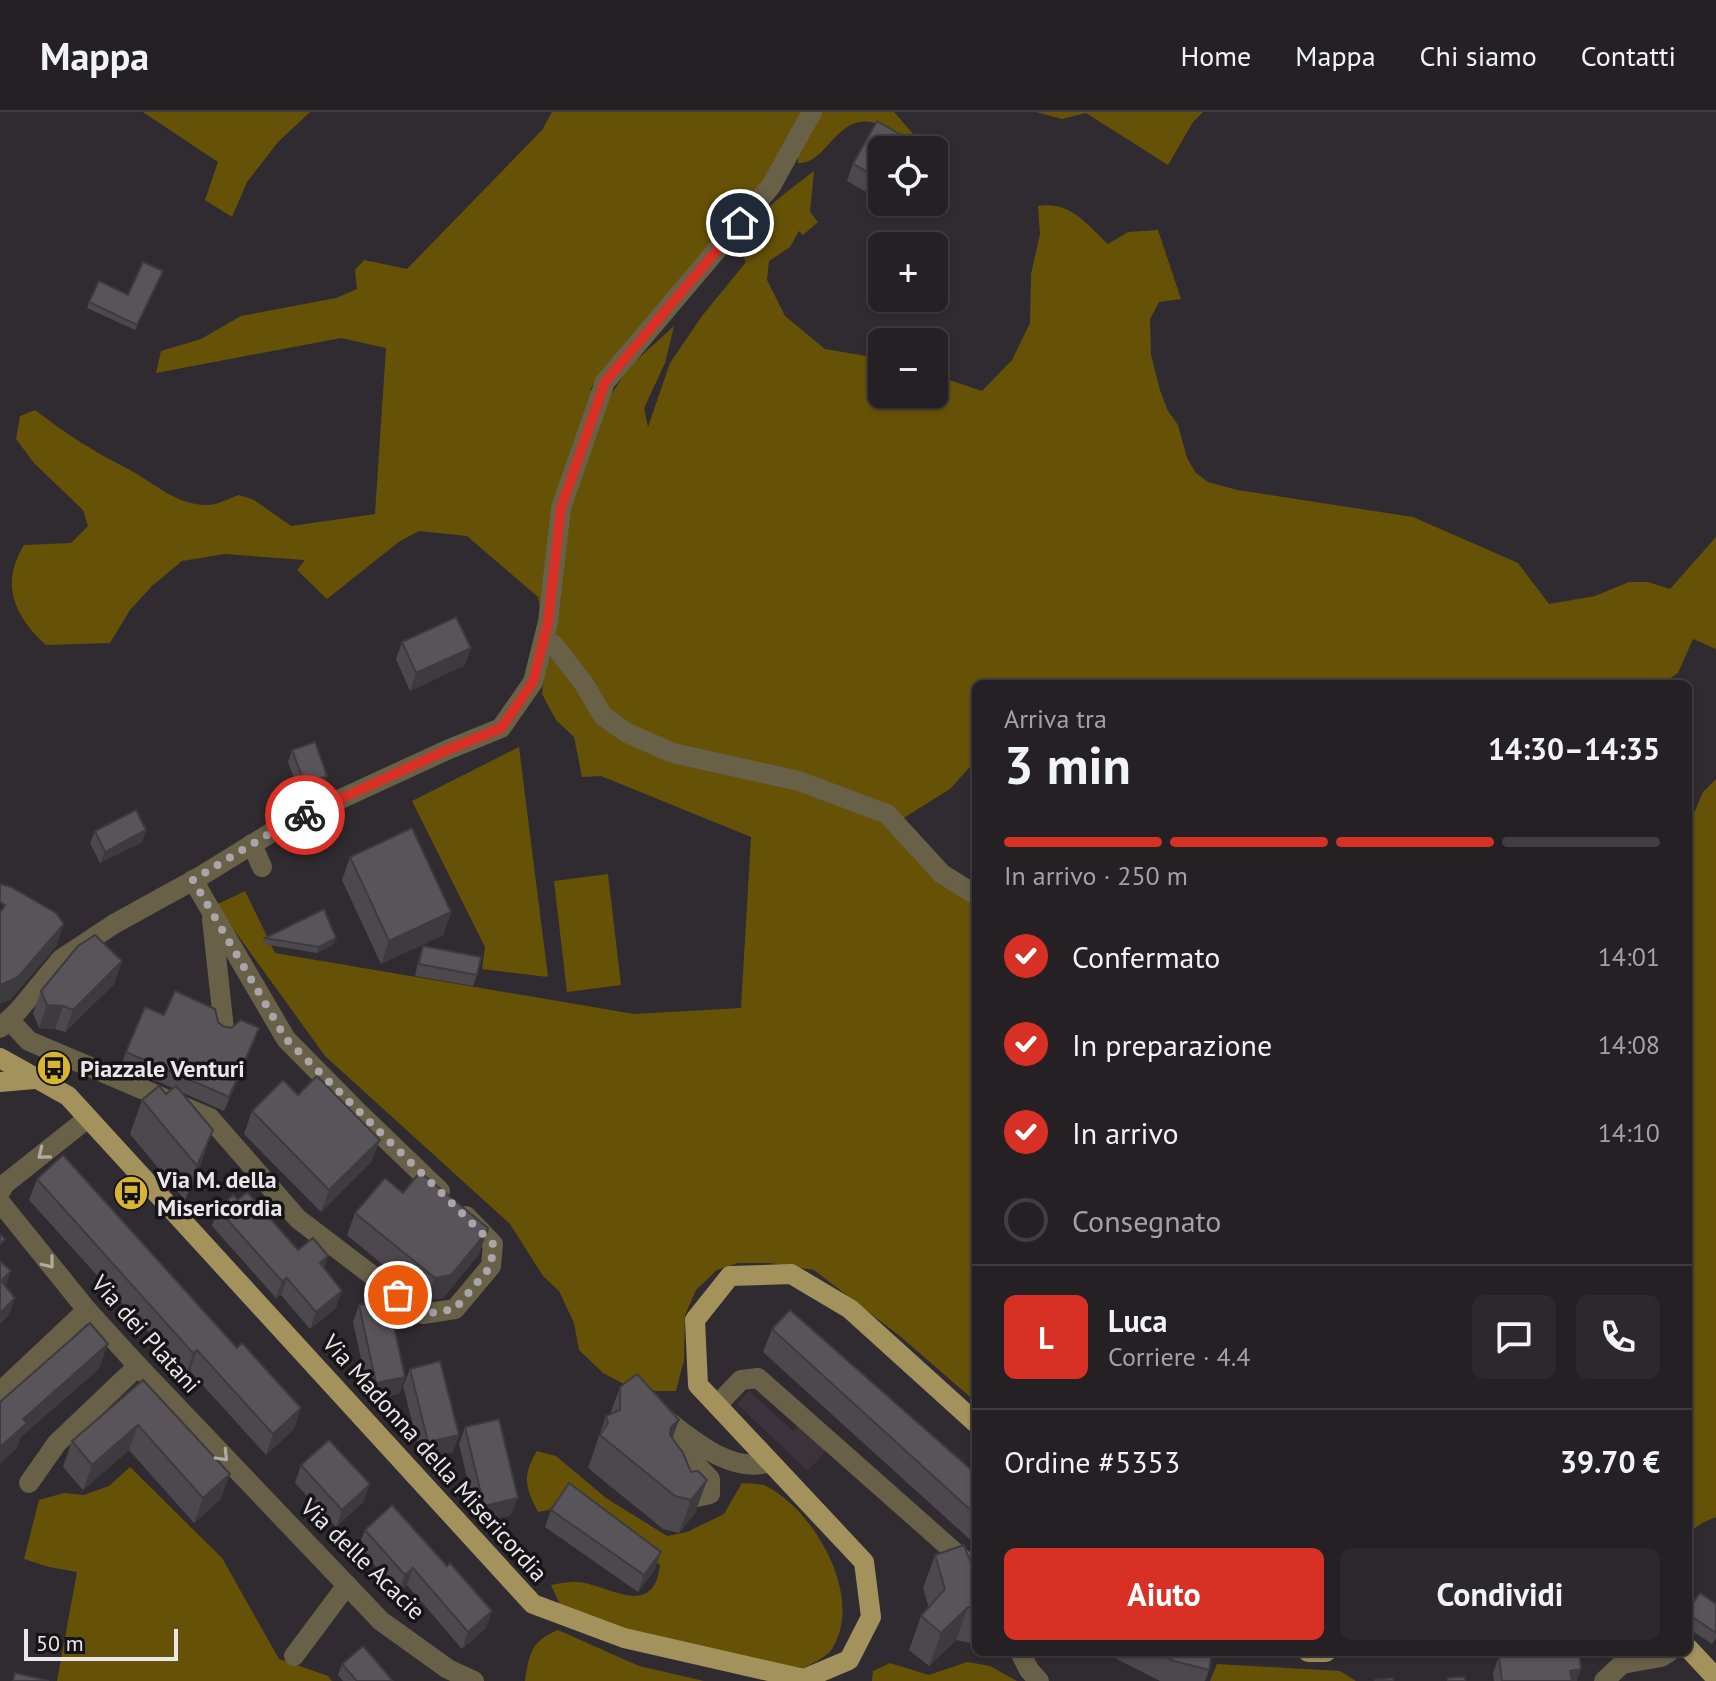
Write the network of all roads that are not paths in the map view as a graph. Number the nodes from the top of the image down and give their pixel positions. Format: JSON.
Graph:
{"nodes":[{"id":1,"x":812,"y":112,"type":"edge"},
{"id":2,"x":544,"y":639,"type":"junction"},
{"id":3,"x":252,"y":844,"type":"junction"},
{"id":4,"x":262,"y":867,"type":"dead end"},
{"id":5,"x":193,"y":880,"type":"junction"},
{"id":6,"x":972,"y":893,"type":"edge"},
{"id":7,"x":211,"y":911,"type":"junction"},
{"id":8,"x":5,"y":1024,"type":"edge"},
{"id":9,"x":224,"y":1029,"type":"edge"},
{"id":10,"x":0,"y":1058,"type":"edge"},
{"id":11,"x":34,"y":1079,"type":"junction"},
{"id":12,"x":0,"y":1082,"type":"edge"},
{"id":13,"x":88,"y":1118,"type":"junction"},
{"id":14,"x":0,"y":1192,"type":"edge"},
{"id":15,"x":0,"y":1202,"type":"edge"},
{"id":16,"x":87,"y":1310,"type":"junction"},
{"id":17,"x":138,"y":1366,"type":"junction"},
{"id":18,"x":0,"y":1392,"type":"edge"},
{"id":19,"x":717,"y":1405,"type":"junction"},
{"id":20,"x":972,"y":1419,"type":"edge"},
{"id":21,"x":770,"y":1462,"type":"junction"},
{"id":22,"x":671,"y":1465,"type":"edge"},
{"id":23,"x":29,"y":1483,"type":"dead end"},
{"id":24,"x":260,"y":1494,"type":"joint"},
{"id":25,"x":972,"y":1567,"type":"edge"},
{"id":26,"x":347,"y":1585,"type":"junction"},
{"id":27,"x":1692,"y":1651,"type":"edge"},
{"id":28,"x":294,"y":1656,"type":"dead end"},
{"id":29,"x":1022,"y":1656,"type":"edge"},
{"id":30,"x":1663,"y":1656,"type":"edge"},
{"id":31,"x":1715,"y":1671,"type":"edge"},
{"id":32,"x":804,"y":1680,"type":"edge"},
{"id":33,"x":474,"y":1681,"type":"edge"},
{"id":34,"x":1039,"y":1681,"type":"edge"},
{"id":35,"x":1604,"y":1681,"type":"edge"}],
"edges":[{"from":1,"to":2,"type":"street"},
{"from":2,"to":3,"type":"street"},
{"from":2,"to":6,"type":"street"},
{"from":3,"to":4,"type":"street"},
{"from":3,"to":5,"type":"street"},
{"from":5,"to":7,"type":"street"},
{"from":5,"to":8,"type":"street"},
{"from":7,"to":8,"type":"street"},
{"from":7,"to":9,"type":"street"},
{"from":10,"to":11,"type":"main road","name":"Via Madonna della Misericordia"},
{"from":11,"to":12,"type":"main road"},
{"from":11,"to":13,"type":"main road","name":"Via Madonna della Misericordia"},
{"from":13,"to":14,"type":"street","one_way":true},
{"from":13,"to":32,"type":"main road","name":"Via Madonna della Misericordia"},
{"from":15,"to":16,"type":"street","name":"Via dei Platani","one_way":true},
{"from":16,"to":17,"type":"street","name":"Via dei Platani"},
{"from":16,"to":18,"type":"street"},
{"from":17,"to":23,"type":"street"},
{"from":17,"to":24,"type":"street","name":"Via dei Platani","one_way":true},
{"from":19,"to":20,"type":"main road","name":"Via Madonna della Misericordia"},
{"from":19,"to":21,"type":"main road","name":"Via Madonna della Misericordia"},
{"from":19,"to":25,"type":"street"},
{"from":21,"to":22,"type":"street"},
{"from":21,"to":32,"type":"main road","name":"Via Madonna della Misericordia"},
{"from":24,"to":26,"type":"street","name":"Via delle Acacie"},
{"from":26,"to":28,"type":"street"},
{"from":26,"to":33,"type":"street","name":"Via delle Acacie"},
{"from":27,"to":31,"type":"main road"},
{"from":29,"to":34,"type":"street"},
{"from":30,"to":35,"type":"street"}]}
